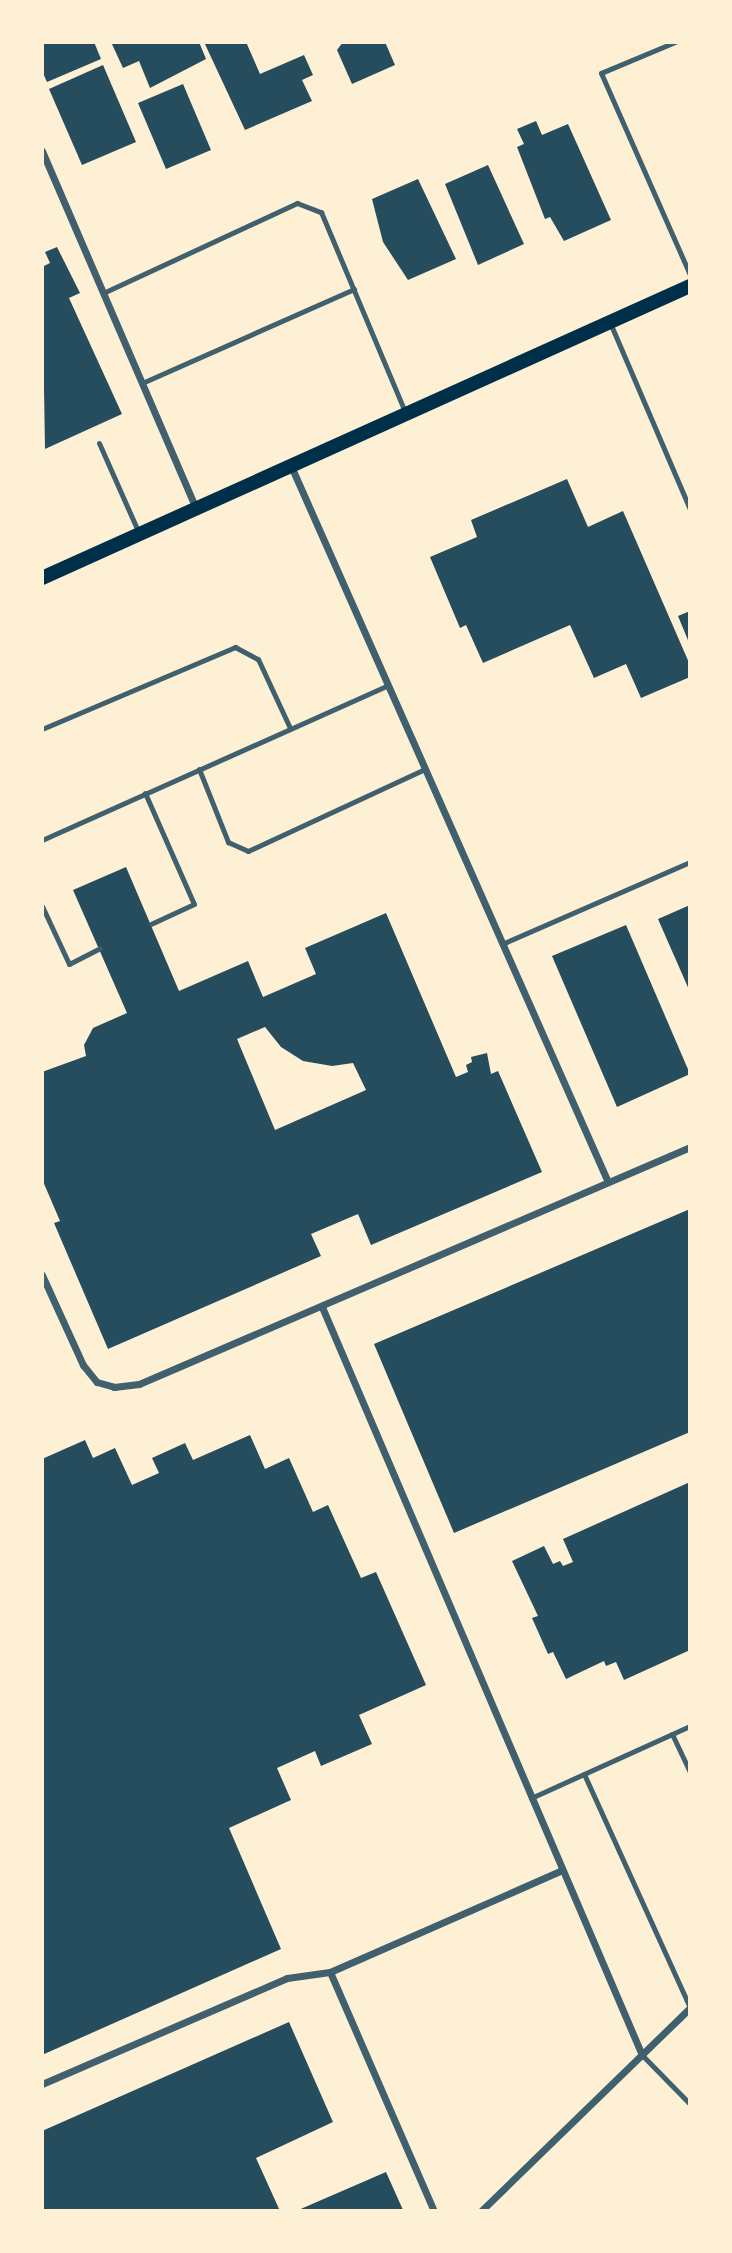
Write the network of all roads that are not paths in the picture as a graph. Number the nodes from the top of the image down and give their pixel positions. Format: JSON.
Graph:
{"nodes":[{"id":1,"x":675,"y":42,"type":"edge"},
{"id":2,"x":42,"y":151,"type":"edge"},
{"id":3,"x":690,"y":275,"type":"edge"},
{"id":4,"x":690,"y":286,"type":"edge"},
{"id":5,"x":354,"y":289,"type":"junction"},
{"id":6,"x":103,"y":293,"type":"junction"},
{"id":7,"x":610,"y":322,"type":"junction"},
{"id":8,"x":142,"y":383,"type":"junction"},
{"id":9,"x":406,"y":414,"type":"junction"},
{"id":10,"x":99,"y":443,"type":"dead end"},
{"id":11,"x":291,"y":466,"type":"junction"},
{"id":12,"x":196,"y":508,"type":"junction"},
{"id":13,"x":690,"y":509,"type":"edge"},
{"id":14,"x":139,"y":534,"type":"junction"},
{"id":15,"x":42,"y":578,"type":"edge"},
{"id":16,"x":388,"y":685,"type":"junction"},
{"id":17,"x":290,"y":728,"type":"junction"},
{"id":18,"x":42,"y":729,"type":"edge"},
{"id":19,"x":199,"y":769,"type":"junction"},
{"id":20,"x":425,"y":769,"type":"junction"},
{"id":21,"x":145,"y":793,"type":"junction"},
{"id":22,"x":42,"y":840,"type":"edge"},
{"id":23,"x":690,"y":862,"type":"edge"},
{"id":24,"x":42,"y":906,"type":"edge"},
{"id":25,"x":151,"y":924,"type":"dead end"},
{"id":26,"x":502,"y":944,"type":"junction"},
{"id":27,"x":99,"y":949,"type":"dead end"},
{"id":28,"x":690,"y":1147,"type":"edge"},
{"id":29,"x":608,"y":1182,"type":"junction"},
{"id":30,"x":42,"y":1275,"type":"edge"},
{"id":31,"x":323,"y":1307,"type":"junction"},
{"id":32,"x":690,"y":1726,"type":"edge"},
{"id":33,"x":672,"y":1734,"type":"junction"},
{"id":34,"x":690,"y":1772,"type":"edge"},
{"id":35,"x":584,"y":1774,"type":"junction"},
{"id":36,"x":531,"y":1798,"type":"junction"},
{"id":37,"x":562,"y":1870,"type":"junction"},
{"id":38,"x":330,"y":1972,"type":"junction"},
{"id":39,"x":690,"y":2008,"type":"edge"},
{"id":40,"x":642,"y":2055,"type":"junction"},
{"id":41,"x":42,"y":2084,"type":"edge"},
{"id":42,"x":690,"y":2104,"type":"edge"},
{"id":43,"x":434,"y":2211,"type":"edge"},
{"id":44,"x":481,"y":2211,"type":"edge"}],
"edges":[{"from":1,"to":3,"type":"lane"},
{"from":2,"to":6,"type":"street"},
{"from":4,"to":7,"type":"main road"},
{"from":5,"to":6,"type":"lane"},
{"from":5,"to":8,"type":"lane"},
{"from":5,"to":9,"type":"lane"},
{"from":6,"to":8,"type":"street"},
{"from":7,"to":9,"type":"main road"},
{"from":7,"to":13,"type":"lane"},
{"from":8,"to":12,"type":"street"},
{"from":9,"to":11,"type":"main road"},
{"from":10,"to":14,"type":"lane"},
{"from":11,"to":12,"type":"main road"},
{"from":11,"to":16,"type":"street"},
{"from":12,"to":14,"type":"main road"},
{"from":14,"to":15,"type":"main road"},
{"from":16,"to":17,"type":"lane"},
{"from":16,"to":20,"type":"street"},
{"from":17,"to":18,"type":"lane"},
{"from":17,"to":19,"type":"lane"},
{"from":19,"to":20,"type":"lane"},
{"from":19,"to":21,"type":"lane"},
{"from":20,"to":26,"type":"street"},
{"from":21,"to":22,"type":"lane"},
{"from":21,"to":25,"type":"lane"},
{"from":23,"to":26,"type":"lane"},
{"from":24,"to":27,"type":"lane"},
{"from":26,"to":29,"type":"street"},
{"from":28,"to":29,"type":"street"},
{"from":29,"to":31,"type":"street"},
{"from":30,"to":31,"type":"street"},
{"from":31,"to":36,"type":"street"},
{"from":32,"to":33,"type":"lane"},
{"from":33,"to":34,"type":"lane"},
{"from":33,"to":35,"type":"lane"},
{"from":35,"to":36,"type":"lane"},
{"from":35,"to":39,"type":"lane"},
{"from":36,"to":37,"type":"street"},
{"from":37,"to":38,"type":"street"},
{"from":37,"to":40,"type":"street"},
{"from":38,"to":41,"type":"street"},
{"from":38,"to":43,"type":"street"},
{"from":39,"to":40,"type":"street"},
{"from":40,"to":42,"type":"lane"},
{"from":40,"to":44,"type":"street"}]}
